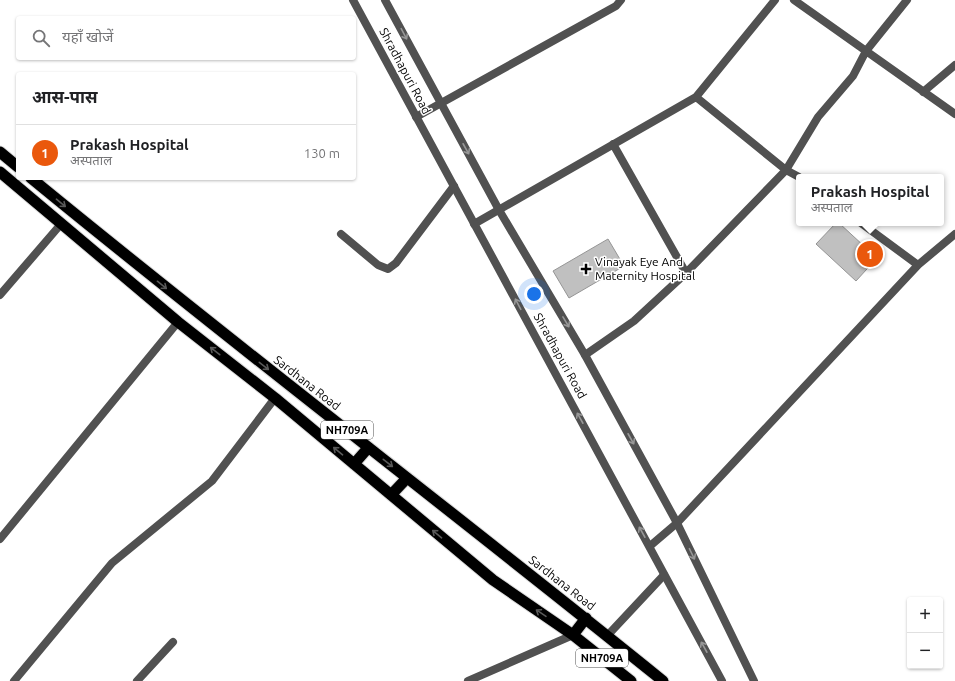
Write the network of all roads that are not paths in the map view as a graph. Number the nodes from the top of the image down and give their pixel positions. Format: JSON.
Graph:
{"nodes":[{"id":1,"x":353,"y":0,"type":"edge"},
{"id":2,"x":386,"y":0,"type":"edge"},
{"id":3,"x":621,"y":0,"type":"edge"},
{"id":4,"x":775,"y":0,"type":"edge"},
{"id":5,"x":794,"y":0,"type":"edge"},
{"id":6,"x":907,"y":0,"type":"edge"},
{"id":7,"x":866,"y":51,"type":"junction"},
{"id":8,"x":955,"y":65,"type":"edge"},
{"id":9,"x":923,"y":92,"type":"junction"},
{"id":10,"x":696,"y":97,"type":"junction"},
{"id":11,"x":441,"y":103,"type":"junction"},
{"id":12,"x":955,"y":114,"type":"edge"},
{"id":13,"x":416,"y":117,"type":"junction"},
{"id":14,"x":613,"y":144,"type":"junction"},
{"id":15,"x":0,"y":152,"type":"edge"},
{"id":16,"x":16,"y":165,"type":"edge"},
{"id":17,"x":786,"y":170,"type":"junction"},
{"id":18,"x":0,"y":172,"type":"edge"},
{"id":19,"x":796,"y":175,"type":"edge"},
{"id":20,"x":33,"y":180,"type":"edge"},
{"id":21,"x":454,"y":186,"type":"junction"},
{"id":22,"x":49,"y":193,"type":"junction"},
{"id":23,"x":38,"y":205,"type":"junction"},
{"id":24,"x":499,"y":210,"type":"junction"},
{"id":25,"x":61,"y":224,"type":"junction"},
{"id":26,"x":474,"y":224,"type":"junction"},
{"id":27,"x":865,"y":226,"type":"edge"},
{"id":28,"x":341,"y":234,"type":"dead end"},
{"id":29,"x":955,"y":234,"type":"edge"},
{"id":30,"x":918,"y":265,"type":"junction"},
{"id":31,"x":686,"y":273,"type":"junction"},
{"id":32,"x":0,"y":295,"type":"edge"},
{"id":33,"x":178,"y":322,"type":"junction"},
{"id":34,"x":585,"y":355,"type":"junction"},
{"id":35,"x":286,"y":383,"type":"junction"},
{"id":36,"x":275,"y":398,"type":"junction"},
{"id":37,"x":368,"y":448,"type":"junction"},
{"id":38,"x":354,"y":464,"type":"junction"},
{"id":39,"x":407,"y":478,"type":"junction"},
{"id":40,"x":391,"y":496,"type":"junction"},
{"id":41,"x":677,"y":523,"type":"junction"},
{"id":42,"x":0,"y":539,"type":"edge"},
{"id":43,"x":650,"y":546,"type":"junction"},
{"id":44,"x":664,"y":575,"type":"junction"},
{"id":45,"x":586,"y":618,"type":"junction"},
{"id":46,"x":573,"y":635,"type":"junction"},
{"id":47,"x":608,"y":636,"type":"junction"},
{"id":48,"x":173,"y":642,"type":"dead end"},
{"id":49,"x":14,"y":681,"type":"edge"},
{"id":50,"x":137,"y":681,"type":"edge"},
{"id":51,"x":468,"y":681,"type":"edge"},
{"id":52,"x":630,"y":681,"type":"edge"},
{"id":53,"x":663,"y":681,"type":"edge"},
{"id":54,"x":722,"y":681,"type":"edge"},
{"id":55,"x":754,"y":681,"type":"edge"}],
"edges":[{"from":1,"to":13,"type":"street","name":"Shradhapuri Road"},
{"from":2,"to":11,"type":"street","one_way":true},
{"from":3,"to":11,"type":"street"},
{"from":4,"to":10,"type":"street"},
{"from":5,"to":7,"type":"street"},
{"from":6,"to":7,"type":"street"},
{"from":7,"to":9,"type":"street"},
{"from":7,"to":17,"type":"street"},
{"from":8,"to":9,"type":"street"},
{"from":9,"to":12,"type":"street"},
{"from":10,"to":14,"type":"street"},
{"from":10,"to":17,"type":"street"},
{"from":11,"to":13,"type":"street"},
{"from":11,"to":24,"type":"street","one_way":true},
{"from":13,"to":21,"type":"street","name":"Shradhapuri Road"},
{"from":14,"to":24,"type":"street"},
{"from":14,"to":31,"type":"street"},
{"from":15,"to":16,"type":"highway"},
{"from":17,"to":19,"type":"street"},
{"from":17,"to":31,"type":"street"},
{"from":18,"to":23,"type":"highway","number":"NH709A"},
{"from":20,"to":22,"type":"highway","name":"Sardhana Road","number":"NH709A"},
{"from":21,"to":26,"type":"street","name":"Shradhapuri Road"},
{"from":21,"to":28,"type":"street"},
{"from":22,"to":23,"type":"highway"},
{"from":22,"to":35,"type":"highway","name":"Sardhana Road","number":"NH709A","one_way":true},
{"from":23,"to":25,"type":"highway","number":"NH709A"},
{"from":24,"to":26,"type":"street"},
{"from":24,"to":34,"type":"street","one_way":true},
{"from":25,"to":32,"type":"street"},
{"from":25,"to":33,"type":"highway","number":"NH709A"},
{"from":43,"to":26,"type":"street","name":"Shradhapuri Road","one_way":true},
{"from":27,"to":30,"type":"street"},
{"from":29,"to":30,"type":"street"},
{"from":30,"to":41,"type":"street"},
{"from":31,"to":34,"type":"street"},
{"from":36,"to":33,"type":"highway","number":"NH709A","one_way":true},
{"from":33,"to":42,"type":"street"},
{"from":34,"to":41,"type":"street","one_way":true},
{"from":35,"to":36,"type":"highway"},
{"from":35,"to":37,"type":"highway","name":"Sardhana Road","number":"NH709A"},
{"from":38,"to":36,"type":"highway","number":"NH709A","one_way":true},
{"from":36,"to":49,"type":"street"},
{"from":37,"to":38,"type":"highway"},
{"from":37,"to":39,"type":"highway","name":"Sardhana Road","number":"NH709A","one_way":true},
{"from":38,"to":40,"type":"highway","number":"NH709A"},
{"from":39,"to":40,"type":"highway"},
{"from":39,"to":45,"type":"highway","name":"Sardhana Road","number":"NH709A"},
{"from":46,"to":40,"type":"highway","number":"NH709A","one_way":true},
{"from":41,"to":43,"type":"street"},
{"from":41,"to":55,"type":"street","one_way":true},
{"from":43,"to":44,"type":"street","name":"Shradhapuri Road"},
{"from":44,"to":47,"type":"street"},
{"from":54,"to":44,"type":"street","name":"Shradhapuri Road","one_way":true},
{"from":45,"to":46,"type":"highway"},
{"from":45,"to":47,"type":"highway","name":"Sardhana Road","number":"NH709A"},
{"from":46,"to":51,"type":"street"},
{"from":46,"to":52,"type":"highway","number":"NH709A"},
{"from":47,"to":53,"type":"highway","name":"Sardhana Road","number":"NH709A"},
{"from":48,"to":50,"type":"street"}]}
